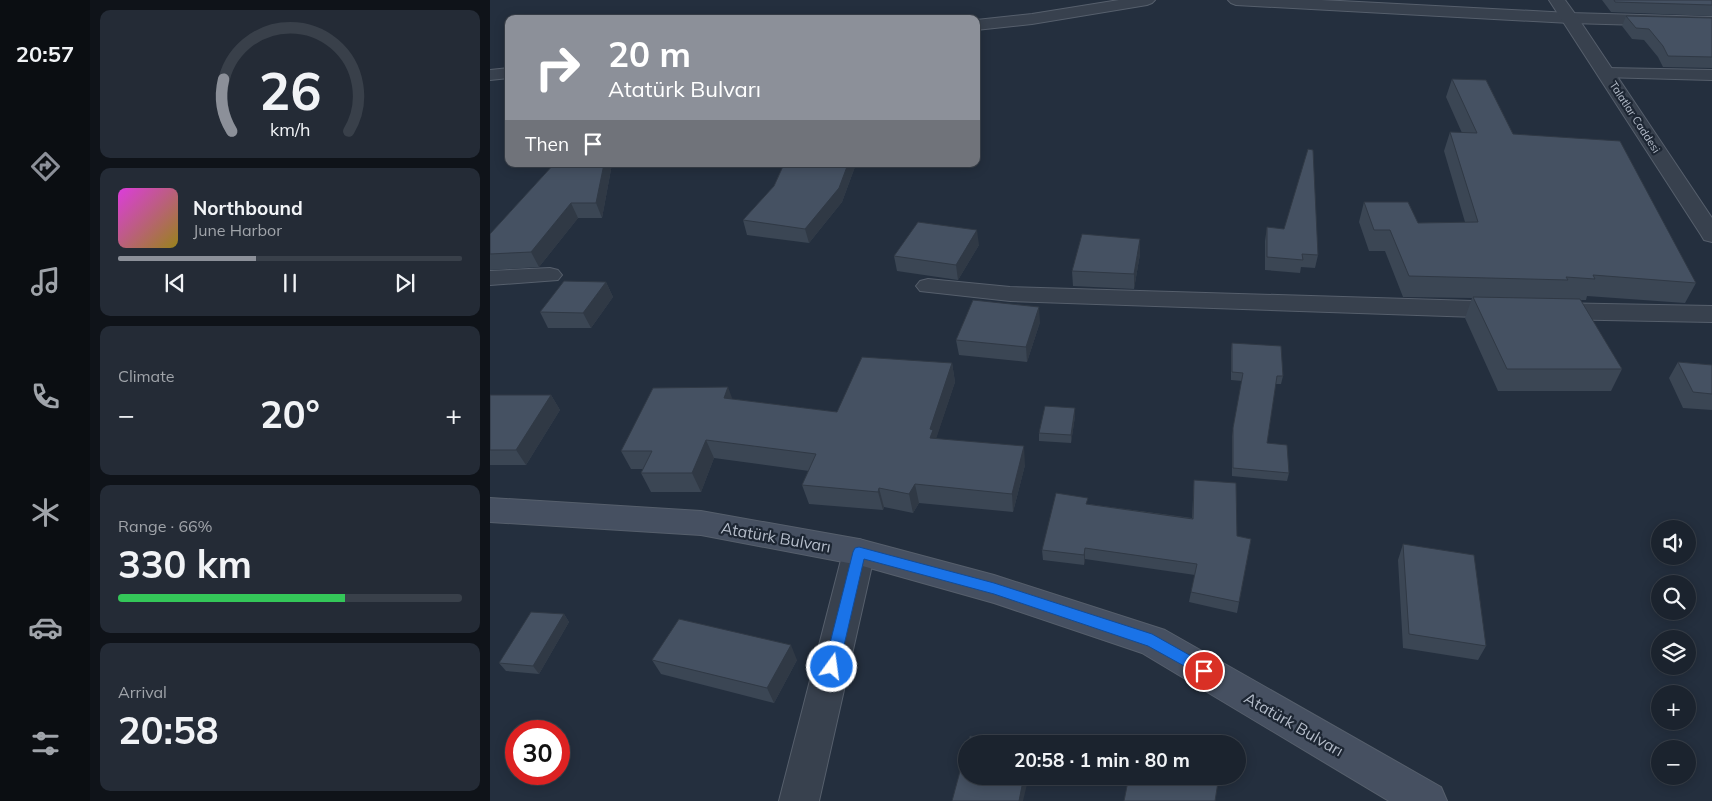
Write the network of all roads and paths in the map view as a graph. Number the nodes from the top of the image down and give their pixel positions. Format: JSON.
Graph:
{"nodes":[{"id":1,"x":1147,"y":0,"type":"edge"},
{"id":2,"x":1236,"y":0,"type":"edge"},
{"id":3,"x":1556,"y":0,"type":"edge"},
{"id":4,"x":1570,"y":18,"type":"junction"},
{"id":5,"x":1712,"y":22,"type":"edge"},
{"id":6,"x":980,"y":25,"type":"edge"},
{"id":7,"x":1606,"y":73,"type":"junction"},
{"id":8,"x":505,"y":74,"type":"edge"},
{"id":9,"x":1712,"y":74,"type":"edge"},
{"id":10,"x":490,"y":75,"type":"edge"},
{"id":11,"x":1712,"y":235,"type":"edge"},
{"id":12,"x":550,"y":275,"type":"dead end"},
{"id":13,"x":490,"y":278,"type":"edge"},
{"id":14,"x":928,"y":286,"type":"dead end"},
{"id":15,"x":1712,"y":314,"type":"edge"},
{"id":16,"x":490,"y":510,"type":"edge"},
{"id":17,"x":859,"y":552,"type":"junction"},
{"id":18,"x":799,"y":801,"type":"edge"},
{"id":19,"x":1426,"y":801,"type":"edge"}],
"edges":[{"from":1,"to":6,"type":"street"},
{"from":2,"to":4,"type":"street"},
{"from":3,"to":4,"type":"street","name":"Talatlar Caddesi"},
{"from":4,"to":5,"type":"street"},
{"from":4,"to":7,"type":"street","name":"Talatlar Caddesi"},
{"from":7,"to":9,"type":"street"},
{"from":7,"to":11,"type":"street","name":"Talatlar Caddesi"},
{"from":8,"to":10,"type":"street"},
{"from":12,"to":13,"type":"street"},
{"from":14,"to":15,"type":"street"},
{"from":16,"to":17,"type":"main road","name":"Atatürk Bulvarı"},
{"from":17,"to":18,"type":"street"},
{"from":17,"to":19,"type":"main road","name":"Atatürk Bulvarı"}]}
